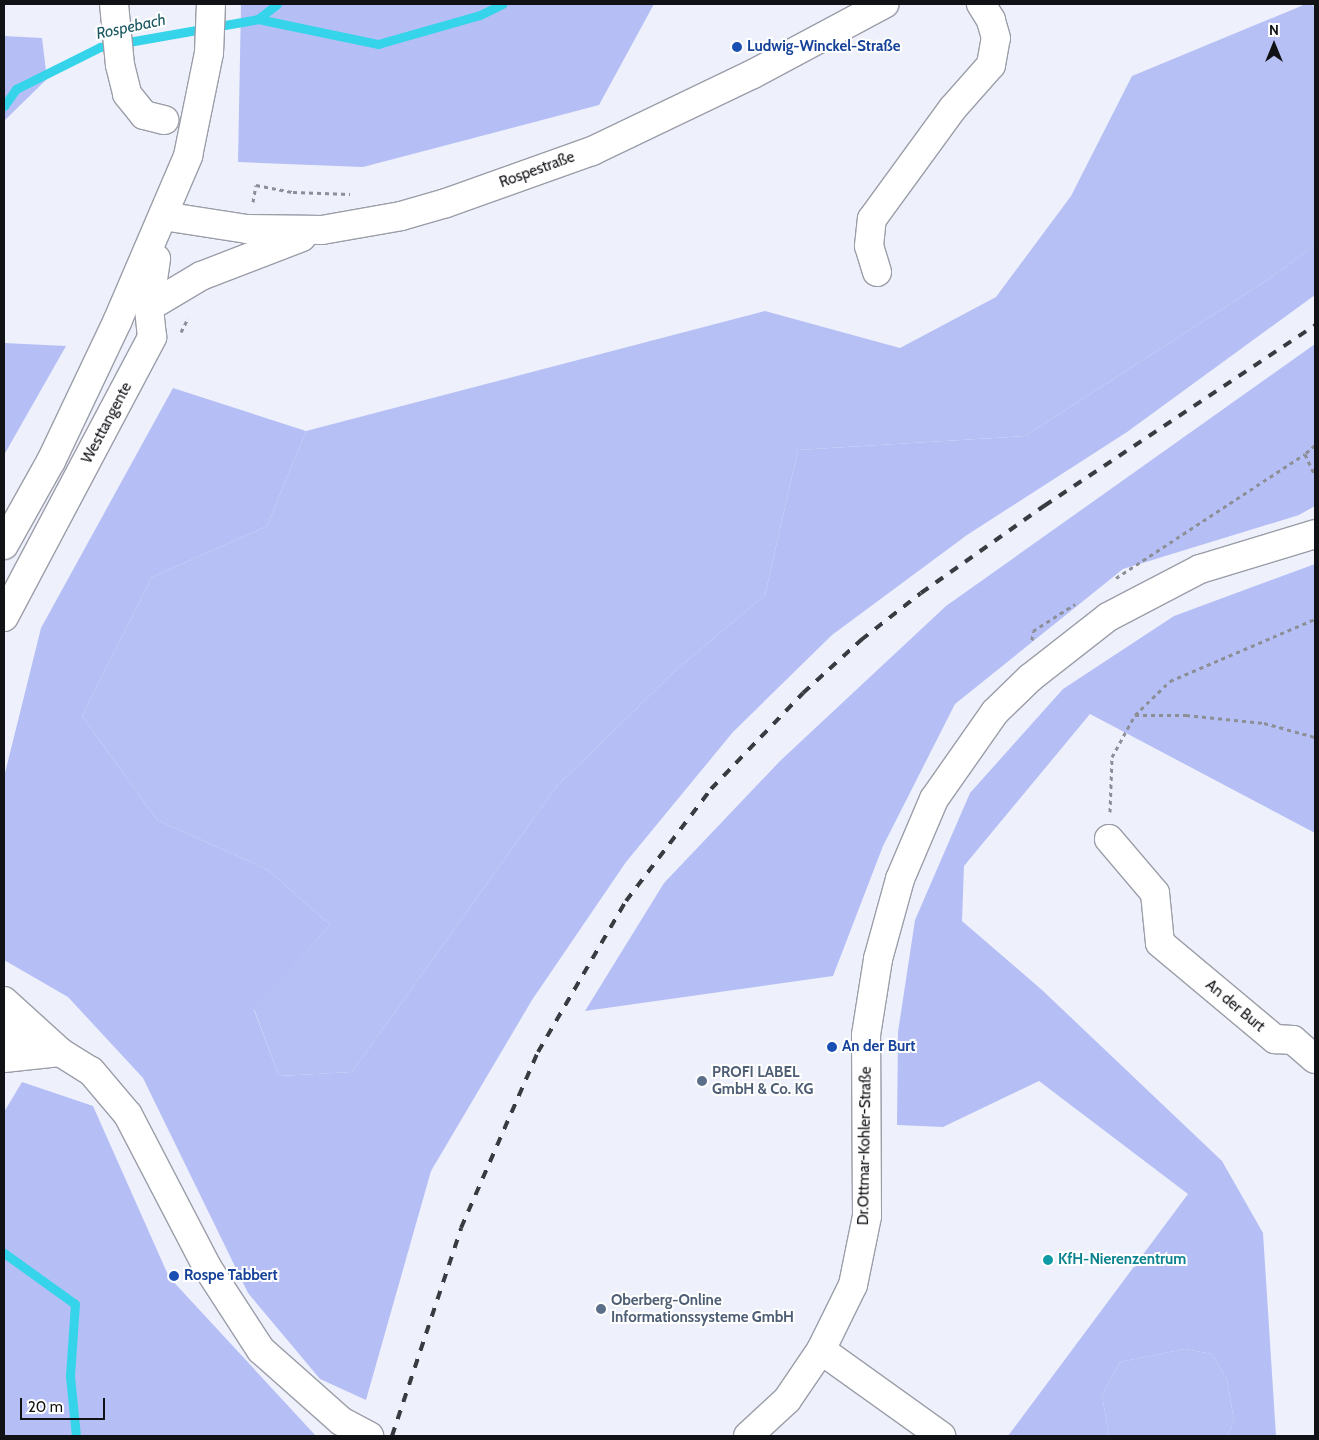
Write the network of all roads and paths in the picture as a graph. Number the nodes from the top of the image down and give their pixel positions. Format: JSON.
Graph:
{"nodes":[{"id":1,"x":211,"y":4,"type":"edge"},
{"id":2,"x":884,"y":4,"type":"edge"},
{"id":3,"x":981,"y":4,"type":"edge"},
{"id":4,"x":116,"y":12,"type":"edge"},
{"id":5,"x":164,"y":120,"type":"dead end"},
{"id":6,"x":360,"y":195,"type":"dead end"},
{"id":7,"x":163,"y":216,"type":"junction"},
{"id":8,"x":247,"y":229,"type":"junction"},
{"id":9,"x":322,"y":230,"type":"junction"},
{"id":10,"x":877,"y":272,"type":"dead end"},
{"id":11,"x":149,"y":306,"type":"junction"},
{"id":12,"x":1315,"y":445,"type":"edge"},
{"id":13,"x":1305,"y":454,"type":"junction"},
{"id":14,"x":1315,"y":475,"type":"edge"},
{"id":15,"x":1315,"y":534,"type":"edge"},
{"id":16,"x":4,"y":545,"type":"edge"},
{"id":17,"x":1114,"y":579,"type":"dead end"},
{"id":18,"x":1082,"y":600,"type":"dead end"},
{"id":19,"x":4,"y":617,"type":"edge"},
{"id":20,"x":1315,"y":619,"type":"edge"},
{"id":21,"x":1030,"y":678,"type":"junction"},
{"id":22,"x":1134,"y":715,"type":"junction"},
{"id":23,"x":1315,"y":736,"type":"edge"},
{"id":24,"x":1109,"y":839,"type":"joint"},
{"id":25,"x":4,"y":1001,"type":"edge"},
{"id":26,"x":4,"y":1033,"type":"edge"},
{"id":27,"x":60,"y":1052,"type":"junction"},
{"id":28,"x":4,"y":1058,"type":"edge"},
{"id":29,"x":1315,"y":1060,"type":"edge"},
{"id":30,"x":821,"y":1350,"type":"junction"},
{"id":31,"x":369,"y":1436,"type":"edge"},
{"id":32,"x":748,"y":1436,"type":"edge"},
{"id":33,"x":941,"y":1436,"type":"edge"}],
"edges":[{"from":1,"to":7,"type":"street","name":"Westtangente"},
{"from":2,"to":9,"type":"street","name":"Rospestraße"},
{"from":3,"to":10,"type":"street"},
{"from":4,"to":5,"type":"street"},
{"from":6,"to":8,"type":"path"},
{"from":7,"to":8,"type":"street","name":"Rospestraße"},
{"from":7,"to":11,"type":"street","name":"Westtangente"},
{"from":7,"to":16,"type":"street","name":"Westtangente"},
{"from":8,"to":9,"type":"street","name":"Rospestraße"},
{"from":9,"to":11,"type":"street"},
{"from":11,"to":19,"type":"street","name":"Westtangente"},
{"from":12,"to":13,"type":"path"},
{"from":13,"to":14,"type":"path"},
{"from":13,"to":17,"type":"path"},
{"from":15,"to":21,"type":"street","name":"Dr.Ottmar-Kohler-Straße"},
{"from":18,"to":21,"type":"path"},
{"from":20,"to":22,"type":"path"},
{"from":21,"to":30,"type":"street","name":"Dr.Ottmar-Kohler-Straße"},
{"from":22,"to":23,"type":"path"},
{"from":22,"to":24,"type":"path"},
{"from":24,"to":29,"type":"street","name":"An der Burt"},
{"from":25,"to":27,"type":"street"},
{"from":26,"to":27,"type":"street"},
{"from":27,"to":28,"type":"street"},
{"from":27,"to":31,"type":"street"},
{"from":30,"to":32,"type":"street","name":"Dr.Ottmar-Kohler-Straße"},
{"from":30,"to":33,"type":"street"}]}
